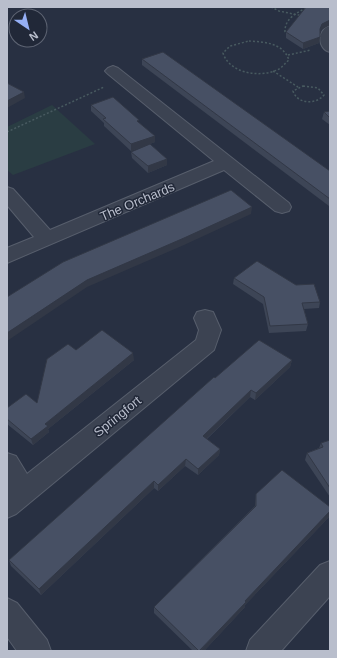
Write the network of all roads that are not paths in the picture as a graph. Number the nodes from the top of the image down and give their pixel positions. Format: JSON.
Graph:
{"nodes":[{"id":1,"x":113,"y":71,"type":"road end"},
{"id":2,"x":227,"y":162,"type":"junction"},
{"id":3,"x":7,"y":193,"type":"edge"},
{"id":4,"x":282,"y":207,"type":"dead end"},
{"id":5,"x":47,"y":239,"type":"junction"},
{"id":6,"x":7,"y":256,"type":"edge"},
{"id":7,"x":205,"y":318,"type":"dead end"},
{"id":8,"x":7,"y":464,"type":"edge"},
{"id":9,"x":15,"y":499,"type":"edge"},
{"id":10,"x":330,"y":575,"type":"edge"},
{"id":11,"x":7,"y":613,"type":"edge"},
{"id":12,"x":36,"y":651,"type":"edge"},
{"id":13,"x":261,"y":651,"type":"edge"}],
"edges":[{"from":1,"to":2,"type":"street"},
{"from":2,"to":4,"type":"street"},
{"from":2,"to":5,"type":"street","name":"The Orchards"},
{"from":3,"to":5,"type":"street"},
{"from":5,"to":6,"type":"street","name":"The Orchards"},
{"from":7,"to":9,"type":"street","name":"Springfort"},
{"from":8,"to":9,"type":"street"},
{"from":10,"to":13,"type":"street"},
{"from":11,"to":12,"type":"street"}]}
